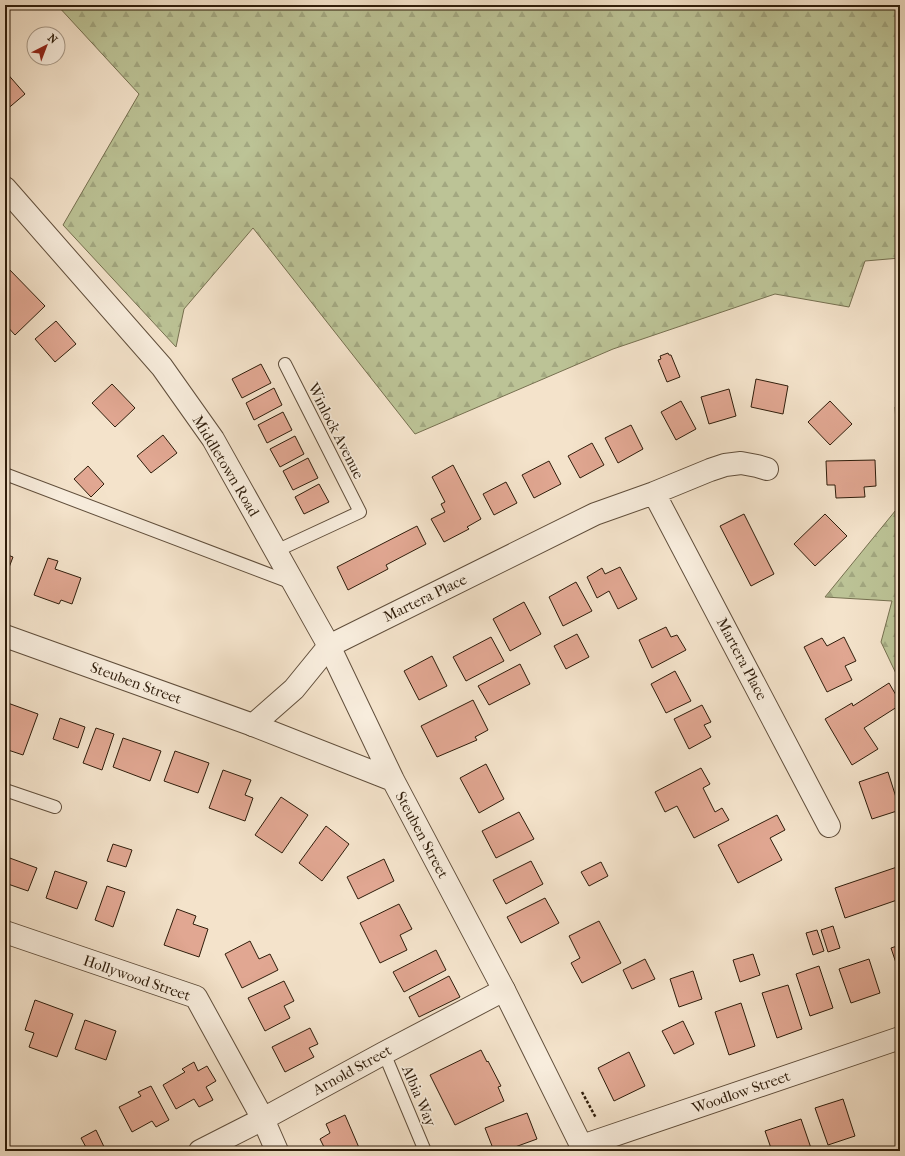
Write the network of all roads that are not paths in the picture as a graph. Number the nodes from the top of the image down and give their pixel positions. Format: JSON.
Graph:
{"nodes":[{"id":1,"x":5,"y":188,"type":"edge"},
{"id":2,"x":285,"y":364,"type":"dead end"},
{"id":3,"x":767,"y":469,"type":"dead end"},
{"id":4,"x":5,"y":474,"type":"edge"},
{"id":5,"x":654,"y":493,"type":"junction"},
{"id":6,"x":276,"y":551,"type":"junction"},
{"id":7,"x":294,"y":584,"type":"junction"},
{"id":8,"x":5,"y":636,"type":"edge"},
{"id":9,"x":328,"y":646,"type":"junction"},
{"id":10,"x":253,"y":725,"type":"junction"},
{"id":11,"x":393,"y":780,"type":"junction"},
{"id":12,"x":5,"y":790,"type":"edge"},
{"id":13,"x":55,"y":807,"type":"dead end"},
{"id":14,"x":829,"y":826,"type":"dead end"},
{"id":15,"x":5,"y":932,"type":"edge"},
{"id":16,"x":504,"y":990,"type":"junction"},
{"id":17,"x":900,"y":1038,"type":"edge"},
{"id":18,"x":384,"y":1053,"type":"junction"},
{"id":19,"x":263,"y":1119,"type":"junction"},
{"id":20,"x":583,"y":1148,"type":"edge"},
{"id":21,"x":200,"y":1151,"type":"edge"},
{"id":22,"x":277,"y":1151,"type":"edge"},
{"id":23,"x":425,"y":1151,"type":"edge"}],
"edges":[{"from":1,"to":6,"type":"street","name":"Middletown Road"},
{"from":2,"to":6,"type":"lane","name":"Winlock Avenue"},
{"from":3,"to":5,"type":"street","name":"Martera Place"},
{"from":4,"to":7,"type":"lane"},
{"from":5,"to":9,"type":"street","name":"Martera Place"},
{"from":5,"to":14,"type":"street","name":"Martera Place"},
{"from":6,"to":7,"type":"street","name":"Middletown Road"},
{"from":7,"to":9,"type":"street","name":"Middletown Road"},
{"from":8,"to":10,"type":"street","name":"Steuben Street"},
{"from":9,"to":10,"type":"street"},
{"from":9,"to":11,"type":"street","name":"Middletown Road"},
{"from":10,"to":11,"type":"street","name":"Steuben Street"},
{"from":11,"to":16,"type":"street","name":"Steuben Street"},
{"from":12,"to":13,"type":"lane"},
{"from":15,"to":19,"type":"street","name":"Hollywood Street"},
{"from":16,"to":18,"type":"street","name":"Arnold Street"},
{"from":16,"to":20,"type":"street","name":"Steuben Street"},
{"from":17,"to":20,"type":"street","name":"Woodlow Street"},
{"from":18,"to":19,"type":"street","name":"Arnold Street"},
{"from":18,"to":23,"type":"lane","name":"Albia Way"},
{"from":19,"to":21,"type":"street","name":"Arnold Street"},
{"from":19,"to":22,"type":"street","name":"Hollywood Street"}]}
